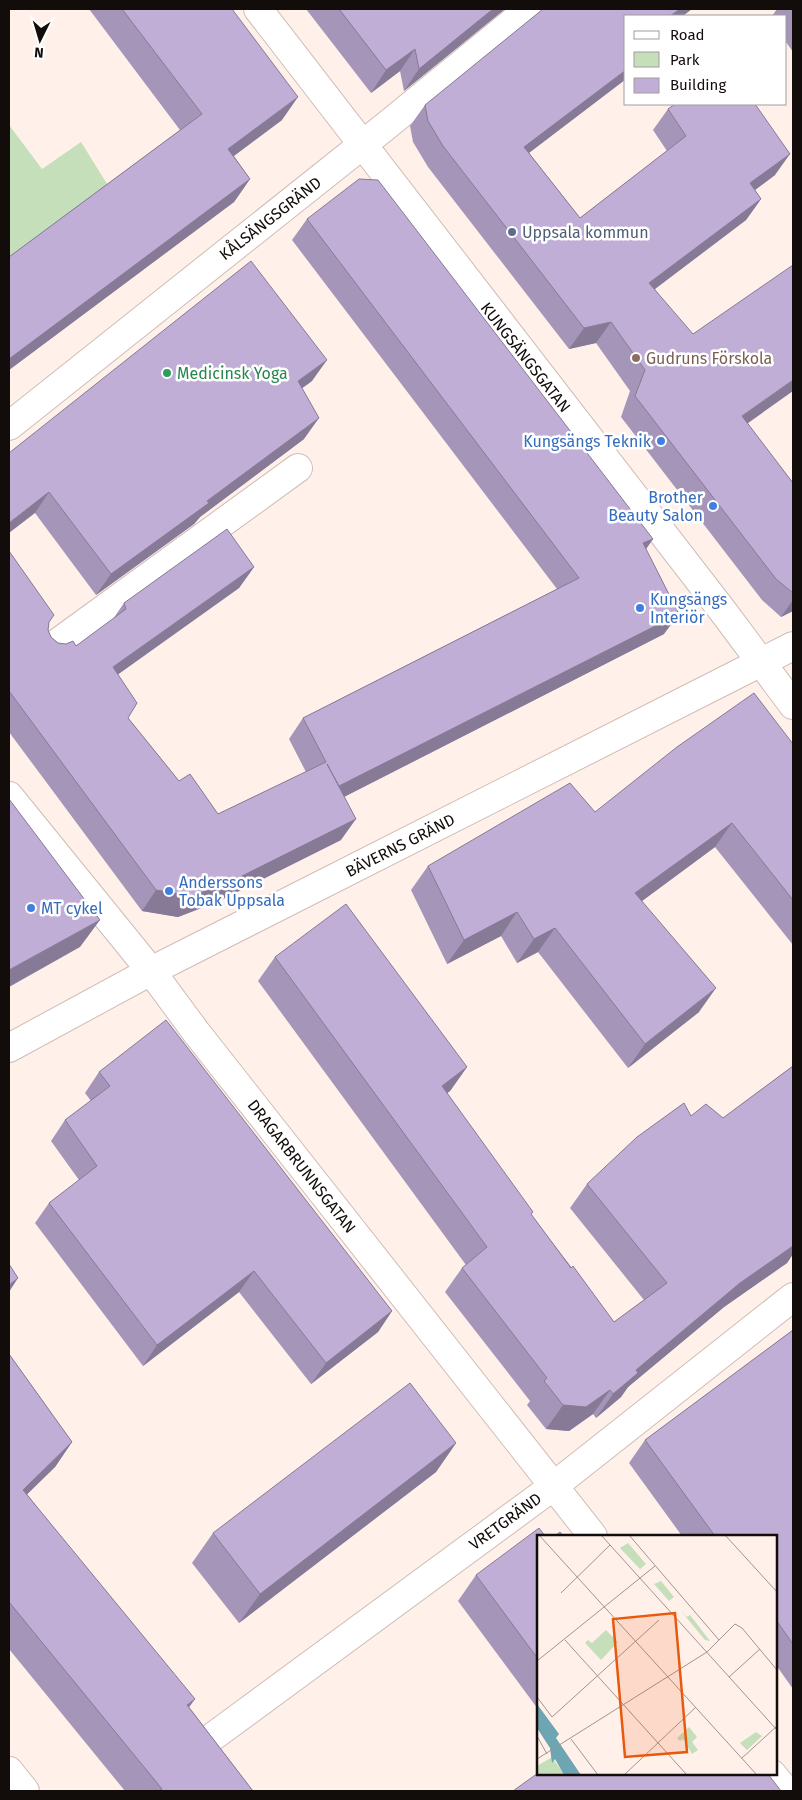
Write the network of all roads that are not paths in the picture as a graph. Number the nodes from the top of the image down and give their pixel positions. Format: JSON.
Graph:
{"nodes":[{"id":1,"x":258,"y":9,"type":"edge"},
{"id":2,"x":529,"y":9,"type":"edge"},
{"id":3,"x":361,"y":145,"type":"junction"},
{"id":4,"x":9,"y":426,"type":"edge"},
{"id":5,"x":298,"y":468,"type":"dead end"},
{"id":6,"x":793,"y":646,"type":"edge"},
{"id":7,"x":49,"y":649,"type":"edge"},
{"id":8,"x":762,"y":662,"type":"junction"},
{"id":9,"x":793,"y":705,"type":"edge"},
{"id":10,"x":9,"y":796,"type":"edge"},
{"id":11,"x":151,"y":971,"type":"junction"},
{"id":12,"x":9,"y":1048,"type":"edge"},
{"id":13,"x":793,"y":1297,"type":"edge"},
{"id":14,"x":554,"y":1485,"type":"junction"},
{"id":15,"x":592,"y":1535,"type":"edge"},
{"id":16,"x":211,"y":1738,"type":"edge"},
{"id":17,"x":9,"y":1771,"type":"edge"},
{"id":18,"x":773,"y":1775,"type":"edge"},
{"id":19,"x":25,"y":1791,"type":"edge"},
{"id":20,"x":786,"y":1791,"type":"edge"}],
"edges":[{"from":1,"to":3,"type":"street","name":"KUNGSÄNGSGATAN"},
{"from":2,"to":3,"type":"street","name":"KÅLSÄNGSGRÄND"},
{"from":3,"to":4,"type":"street","name":"KÅLSÄNGSGRÄND"},
{"from":3,"to":8,"type":"street","name":"KUNGSÄNGSGATAN"},
{"from":5,"to":7,"type":"street"},
{"from":6,"to":8,"type":"street","name":"BÄVERNS GRÄND"},
{"from":8,"to":9,"type":"street","name":"KUNGSÄNGSGATAN"},
{"from":8,"to":11,"type":"street","name":"BÄVERNS GRÄND"},
{"from":10,"to":11,"type":"street","name":"DRAGARBRUNNSGATAN"},
{"from":11,"to":12,"type":"street","name":"BÄVERNS GRÄND"},
{"from":11,"to":14,"type":"street","name":"DRAGARBRUNNSGATAN"},
{"from":13,"to":14,"type":"street","name":"VRETGRÄND"},
{"from":14,"to":15,"type":"street","name":"DRAGARBRUNNSGATAN"},
{"from":14,"to":16,"type":"street","name":"VRETGRÄND"},
{"from":17,"to":19,"type":"street"},
{"from":18,"to":20,"type":"street"}]}
